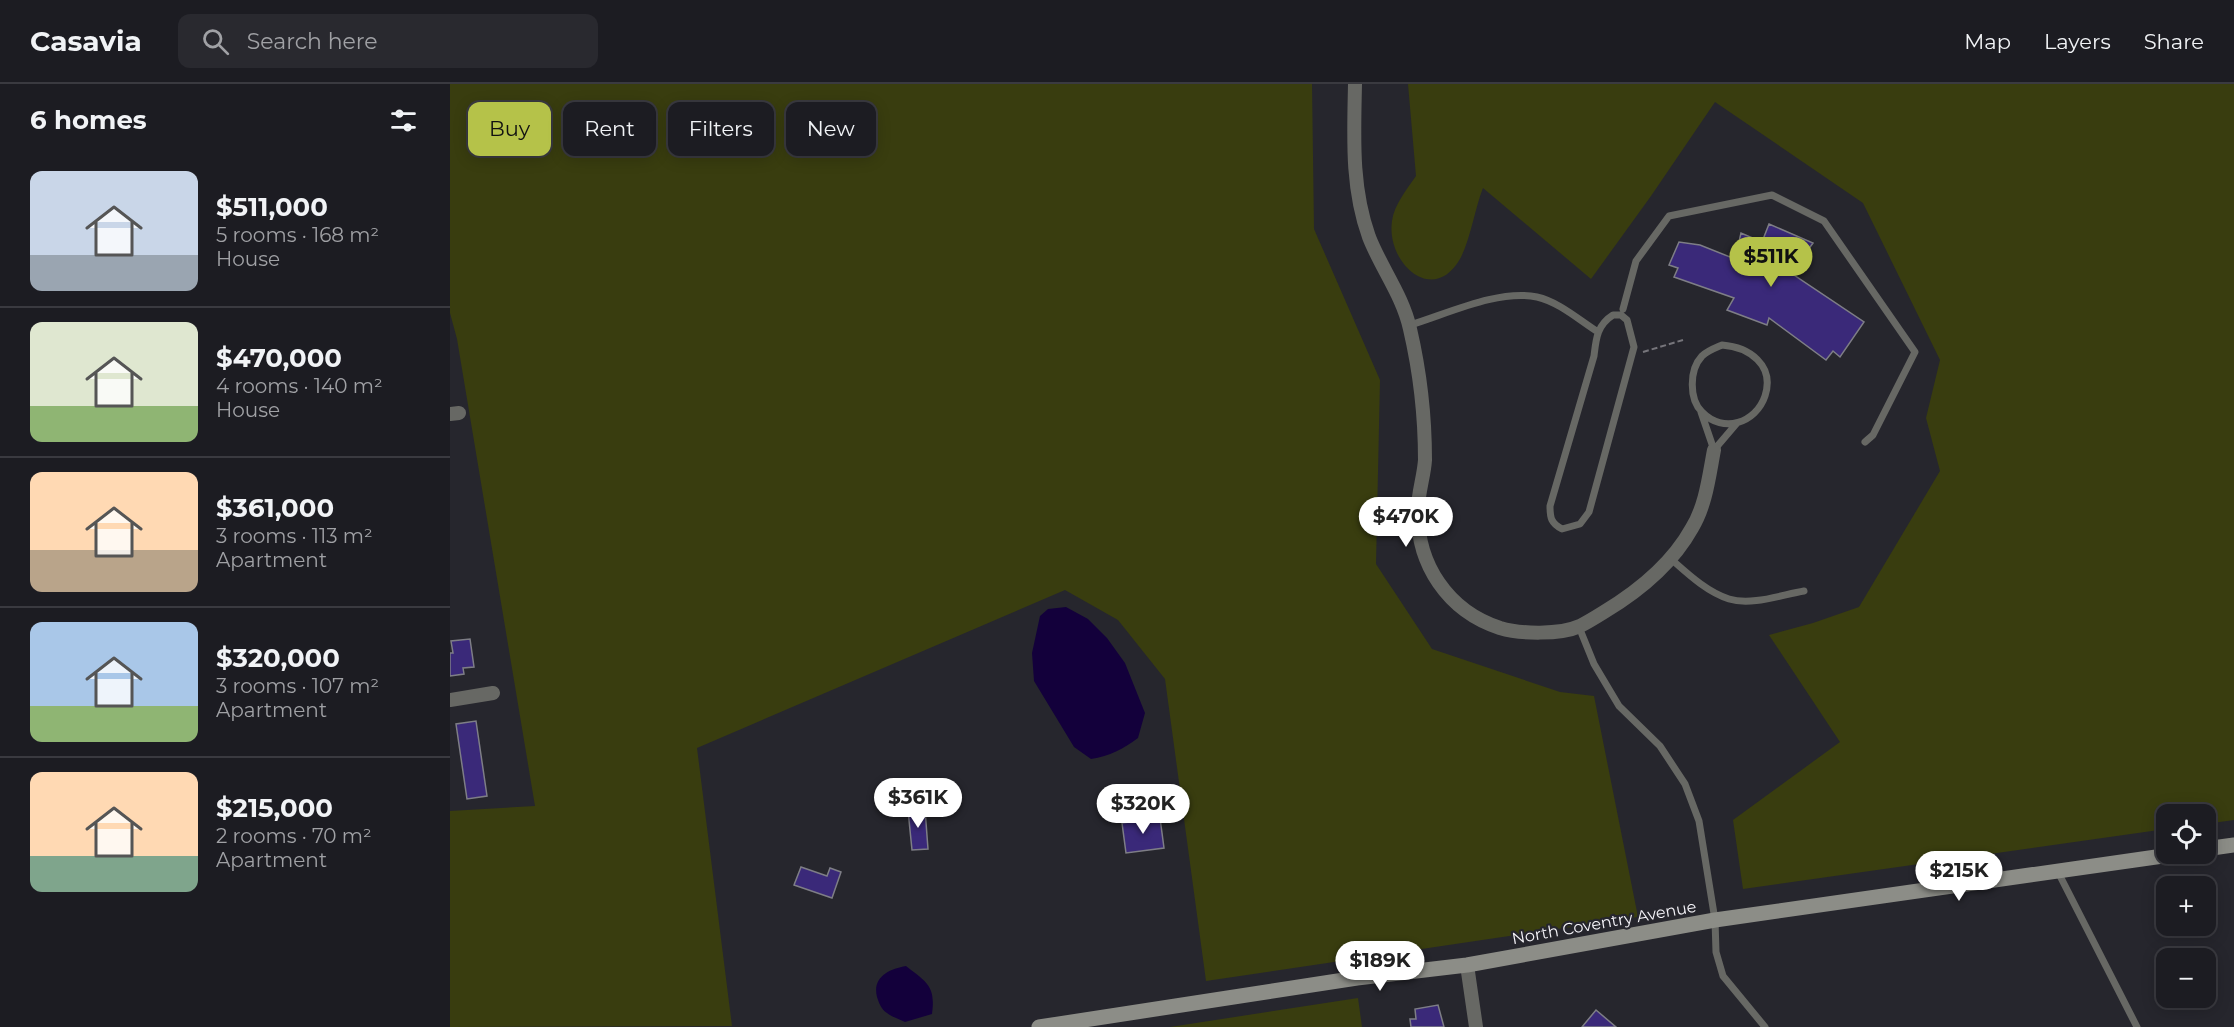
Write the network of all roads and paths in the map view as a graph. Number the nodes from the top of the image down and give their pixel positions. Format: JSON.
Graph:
{"nodes":[{"id":1,"x":1355,"y":84,"type":"edge"},
{"id":2,"x":1623,"y":309,"type":"dead end"},
{"id":3,"x":1410,"y":326,"type":"junction"},
{"id":4,"x":1598,"y":332,"type":"junction"},
{"id":5,"x":1683,"y":340,"type":"dead end"},
{"id":6,"x":1643,"y":352,"type":"dead end"},
{"id":7,"x":1701,"y":412,"type":"junction"},
{"id":8,"x":1737,"y":423,"type":"junction"},
{"id":9,"x":1865,"y":442,"type":"dead end"},
{"id":10,"x":1714,"y":450,"type":"junction"},
{"id":11,"x":1671,"y":559,"type":"junction"},
{"id":12,"x":1804,"y":591,"type":"dead end"},
{"id":13,"x":1579,"y":627,"type":"junction"},
{"id":14,"x":493,"y":693,"type":"dead end"},
{"id":15,"x":450,"y":700,"type":"edge"},
{"id":16,"x":2234,"y":845,"type":"edge"},
{"id":17,"x":2216,"y":847,"type":"edge"},
{"id":18,"x":2156,"y":857,"type":"edge"},
{"id":19,"x":2058,"y":872,"type":"junction"},
{"id":20,"x":1715,"y":920,"type":"junction"},
{"id":21,"x":1467,"y":965,"type":"junction"},
{"id":22,"x":1039,"y":1027,"type":"edge"},
{"id":23,"x":1476,"y":1027,"type":"edge"},
{"id":24,"x":1765,"y":1027,"type":"edge"},
{"id":25,"x":2137,"y":1027,"type":"edge"}],
"edges":[{"from":1,"to":3,"type":"street"},
{"from":2,"to":9,"type":"lane"},
{"from":3,"to":4,"type":"lane"},
{"from":3,"to":13,"type":"street"},
{"from":4,"to":4,"type":"lane"},
{"from":5,"to":6,"type":"path"},
{"from":7,"to":8,"type":"lane"},
{"from":7,"to":8,"type":"lane"},
{"from":7,"to":10,"type":"lane"},
{"from":8,"to":10,"type":"lane"},
{"from":10,"to":11,"type":"street"},
{"from":11,"to":12,"type":"lane"},
{"from":11,"to":13,"type":"street"},
{"from":13,"to":20,"type":"lane"},
{"from":14,"to":15,"type":"street"},
{"from":16,"to":17,"type":"street"},
{"from":18,"to":19,"type":"street","name":"North Coventry Avenue"},
{"from":19,"to":20,"type":"street","name":"North Coventry Avenue"},
{"from":19,"to":25,"type":"lane"},
{"from":20,"to":21,"type":"street","name":"North Coventry Avenue"},
{"from":20,"to":24,"type":"lane"},
{"from":21,"to":22,"type":"street","name":"North Coventry Avenue"},
{"from":21,"to":23,"type":"street"}]}
